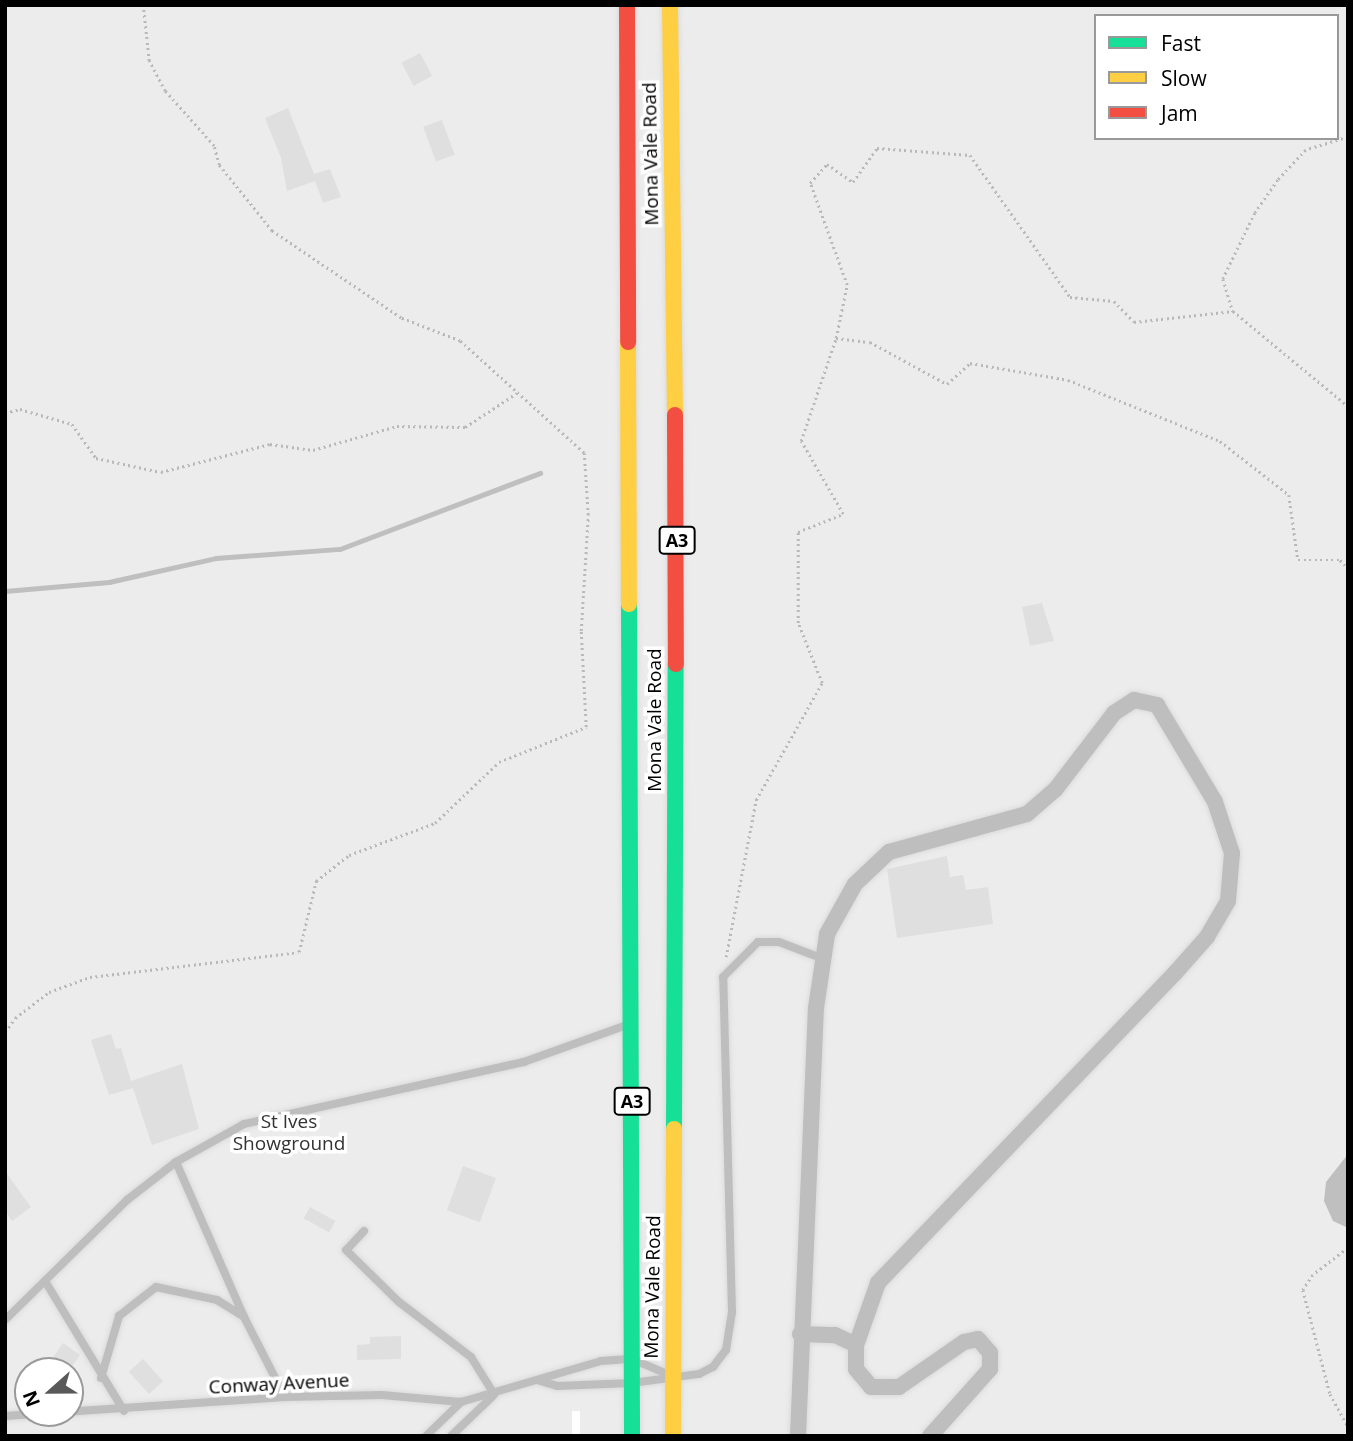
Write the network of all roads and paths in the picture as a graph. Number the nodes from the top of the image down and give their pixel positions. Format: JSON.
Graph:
{"nodes":[{"id":1,"x":143,"y":5,"type":"edge"},
{"id":2,"x":628,"y":5,"type":"edge"},
{"id":3,"x":670,"y":5,"type":"edge"},
{"id":4,"x":1336,"y":140,"type":"edge"},
{"id":5,"x":1233,"y":310,"type":"junction"},
{"id":6,"x":836,"y":338,"type":"junction"},
{"id":7,"x":517,"y":393,"type":"junction"},
{"id":8,"x":1348,"y":406,"type":"edge"},
{"id":9,"x":5,"y":413,"type":"edge"},
{"id":10,"x":1348,"y":568,"type":"edge"},
{"id":11,"x":5,"y":677,"type":"edge"},
{"id":12,"x":5,"y":685,"type":"edge"},
{"id":13,"x":821,"y":958,"type":"junction"},
{"id":14,"x":723,"y":977,"type":"junction"},
{"id":15,"x":632,"y":1023,"type":"junction"},
{"id":16,"x":5,"y":1032,"type":"edge"},
{"id":17,"x":176,"y":1162,"type":"junction"},
{"id":18,"x":364,"y":1231,"type":"dead end"},
{"id":19,"x":1348,"y":1248,"type":"edge"},
{"id":20,"x":45,"y":1282,"type":"junction"},
{"id":21,"x":244,"y":1317,"type":"junction"},
{"id":22,"x":5,"y":1320,"type":"edge"},
{"id":23,"x":800,"y":1334,"type":"junction"},
{"id":24,"x":856,"y":1346,"type":"junction"},
{"id":25,"x":632,"y":1359,"type":"junction"},
{"id":26,"x":673,"y":1377,"type":"junction"},
{"id":27,"x":101,"y":1378,"type":"junction"},
{"id":28,"x":540,"y":1381,"type":"junction"},
{"id":29,"x":632,"y":1383,"type":"junction"},
{"id":30,"x":494,"y":1394,"type":"junction"},
{"id":31,"x":285,"y":1397,"type":"junction"},
{"id":32,"x":461,"y":1402,"type":"junction"},
{"id":33,"x":124,"y":1411,"type":"junction"},
{"id":34,"x":5,"y":1416,"type":"edge"},
{"id":35,"x":1348,"y":1426,"type":"edge"},
{"id":36,"x":426,"y":1436,"type":"edge"},
{"id":37,"x":451,"y":1436,"type":"edge"},
{"id":38,"x":632,"y":1436,"type":"edge"},
{"id":39,"x":673,"y":1436,"type":"edge"},
{"id":40,"x":798,"y":1436,"type":"edge"},
{"id":41,"x":930,"y":1436,"type":"edge"}],
"edges":[{"from":1,"to":7,"type":"path"},
{"from":2,"to":15,"type":"highway","name":"Mona Vale Road","number":"A3"},
{"from":3,"to":26,"type":"highway","name":"Mona Vale Road","number":"A3"},
{"from":4,"to":5,"type":"path"},
{"from":5,"to":6,"type":"path"},
{"from":5,"to":8,"type":"path"},
{"from":6,"to":10,"type":"path"},
{"from":6,"to":14,"type":"path"},
{"from":7,"to":9,"type":"path"},
{"from":7,"to":16,"type":"path"},
{"from":11,"to":12,"type":"path"},
{"from":13,"to":14,"type":"lane"},
{"from":13,"to":23,"type":"street"},
{"from":13,"to":24,"type":"street"},
{"from":14,"to":26,"type":"lane"},
{"from":15,"to":17,"type":"lane"},
{"from":15,"to":25,"type":"highway","name":"Mona Vale Road","number":"A3"},
{"from":17,"to":20,"type":"lane"},
{"from":17,"to":21,"type":"lane"},
{"from":18,"to":30,"type":"lane"},
{"from":19,"to":35,"type":"path"},
{"from":20,"to":22,"type":"lane"},
{"from":20,"to":27,"type":"lane"},
{"from":21,"to":27,"type":"lane"},
{"from":21,"to":31,"type":"lane"},
{"from":23,"to":24,"type":"street"},
{"from":23,"to":40,"type":"street"},
{"from":24,"to":41,"type":"street"},
{"from":25,"to":26,"type":"lane"},
{"from":25,"to":28,"type":"lane","name":"Conway Avenue"},
{"from":25,"to":29,"type":"highway","name":"Mona Vale Road","number":"A3"},
{"from":26,"to":29,"type":"lane"},
{"from":26,"to":39,"type":"highway","name":"Mona Vale Road","number":"A3"},
{"from":27,"to":33,"type":"lane"},
{"from":28,"to":29,"type":"lane"},
{"from":28,"to":30,"type":"lane","name":"Conway Avenue"},
{"from":29,"to":38,"type":"highway","name":"Mona Vale Road","number":"A3"},
{"from":30,"to":32,"type":"lane","name":"Conway Avenue"},
{"from":30,"to":37,"type":"lane"},
{"from":31,"to":32,"type":"lane","name":"Conway Avenue"},
{"from":31,"to":33,"type":"lane","name":"Conway Avenue"},
{"from":32,"to":36,"type":"lane"},
{"from":33,"to":34,"type":"lane","name":"Conway Avenue"}]}
